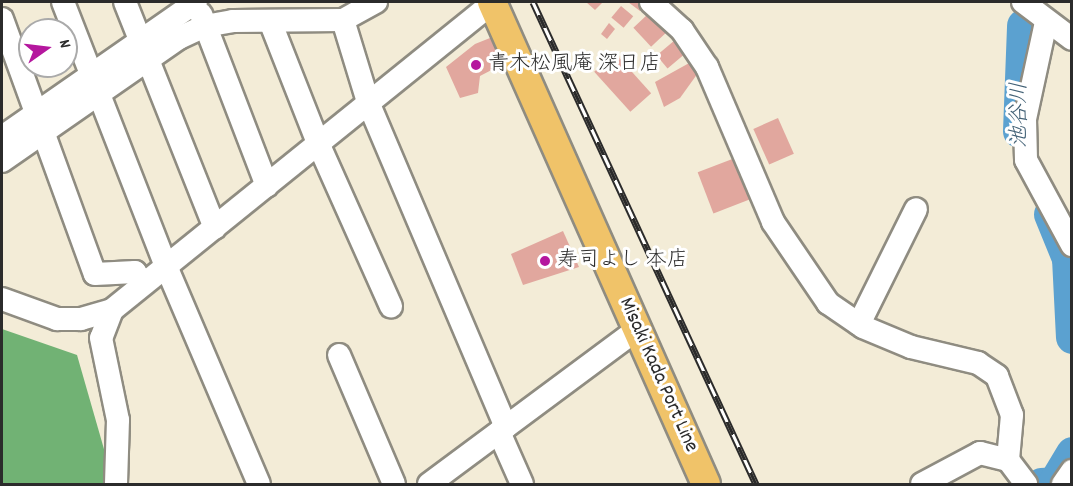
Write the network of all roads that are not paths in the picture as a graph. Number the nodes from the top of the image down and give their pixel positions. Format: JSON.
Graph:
{"nodes":[{"id":1,"x":63,"y":2,"type":"edge"},
{"id":2,"x":125,"y":2,"type":"edge"},
{"id":3,"x":196,"y":2,"type":"edge"},
{"id":4,"x":376,"y":2,"type":"edge"},
{"id":5,"x":493,"y":2,"type":"edge"},
{"id":6,"x":651,"y":2,"type":"edge"},
{"id":7,"x":1023,"y":2,"type":"edge"},
{"id":8,"x":2,"y":19,"type":"edge"},
{"id":9,"x":270,"y":21,"type":"junction"},
{"id":10,"x":342,"y":21,"type":"junction"},
{"id":11,"x":1046,"y":22,"type":"junction"},
{"id":12,"x":205,"y":26,"type":"junction"},
{"id":13,"x":1071,"y":39,"type":"edge"},
{"id":14,"x":144,"y":50,"type":"junction"},
{"id":15,"x":98,"y":83,"type":"junction"},
{"id":16,"x":368,"y":102,"type":"junction"},
{"id":17,"x":40,"y":122,"type":"junction"},
{"id":18,"x":2,"y":137,"type":"edge"},
{"id":19,"x":318,"y":143,"type":"junction"},
{"id":20,"x":2,"y":161,"type":"edge"},
{"id":21,"x":267,"y":186,"type":"junction"},
{"id":22,"x":916,"y":209,"type":"dead end"},
{"id":23,"x":215,"y":228,"type":"junction"},
{"id":24,"x":1071,"y":245,"type":"edge"},
{"id":25,"x":166,"y":266,"type":"junction"},
{"id":26,"x":143,"y":284,"type":"junction"},
{"id":27,"x":2,"y":299,"type":"edge"},
{"id":28,"x":391,"y":306,"type":"dead end"},
{"id":29,"x":112,"y":310,"type":"junction"},
{"id":30,"x":859,"y":324,"type":"junction"},
{"id":31,"x":638,"y":329,"type":"junction"},
{"id":32,"x":339,"y":355,"type":"dead end"},
{"id":33,"x":503,"y":430,"type":"junction"},
{"id":34,"x":1008,"y":460,"type":"junction"},
{"id":35,"x":1071,"y":471,"type":"edge"},
{"id":36,"x":1025,"y":483,"type":"edge"},
{"id":37,"x":116,"y":484,"type":"edge"},
{"id":38,"x":259,"y":484,"type":"edge"},
{"id":39,"x":394,"y":484,"type":"edge"},
{"id":40,"x":429,"y":484,"type":"edge"},
{"id":41,"x":522,"y":484,"type":"edge"},
{"id":42,"x":706,"y":484,"type":"edge"},
{"id":43,"x":922,"y":484,"type":"edge"},
{"id":44,"x":1063,"y":484,"type":"edge"}],
"edges":[{"from":1,"to":15,"type":"street"},
{"from":2,"to":14,"type":"street"},
{"from":3,"to":12,"type":"street"},
{"from":3,"to":14,"type":"street"},
{"from":4,"to":10,"type":"street"},
{"from":5,"to":16,"type":"street"},
{"from":5,"to":31,"type":"main road","name":"Misaki Kada Port Line"},
{"from":6,"to":30,"type":"street"},
{"from":7,"to":11,"type":"street"},
{"from":8,"to":17,"type":"street"},
{"from":9,"to":10,"type":"street"},
{"from":9,"to":12,"type":"street"},
{"from":9,"to":19,"type":"street"},
{"from":10,"to":16,"type":"street"},
{"from":11,"to":13,"type":"street"},
{"from":11,"to":24,"type":"street"},
{"from":12,"to":14,"type":"street"},
{"from":12,"to":21,"type":"street"},
{"from":14,"to":15,"type":"street"},
{"from":14,"to":23,"type":"street"},
{"from":15,"to":17,"type":"street"},
{"from":15,"to":25,"type":"street"},
{"from":16,"to":19,"type":"street"},
{"from":16,"to":33,"type":"street"},
{"from":17,"to":18,"type":"street"},
{"from":17,"to":20,"type":"street"},
{"from":17,"to":26,"type":"street"},
{"from":19,"to":21,"type":"street"},
{"from":19,"to":28,"type":"street"},
{"from":21,"to":23,"type":"street"},
{"from":22,"to":30,"type":"street"},
{"from":23,"to":25,"type":"street"},
{"from":25,"to":26,"type":"street"},
{"from":25,"to":38,"type":"street"},
{"from":26,"to":29,"type":"street"},
{"from":27,"to":29,"type":"street"},
{"from":29,"to":37,"type":"street"},
{"from":30,"to":34,"type":"street"},
{"from":31,"to":33,"type":"street"},
{"from":31,"to":42,"type":"main road","name":"Misaki Kada Port Line"},
{"from":32,"to":39,"type":"street"},
{"from":33,"to":40,"type":"street"},
{"from":33,"to":41,"type":"street"},
{"from":34,"to":36,"type":"street"},
{"from":34,"to":43,"type":"street"},
{"from":35,"to":44,"type":"street"}]}
